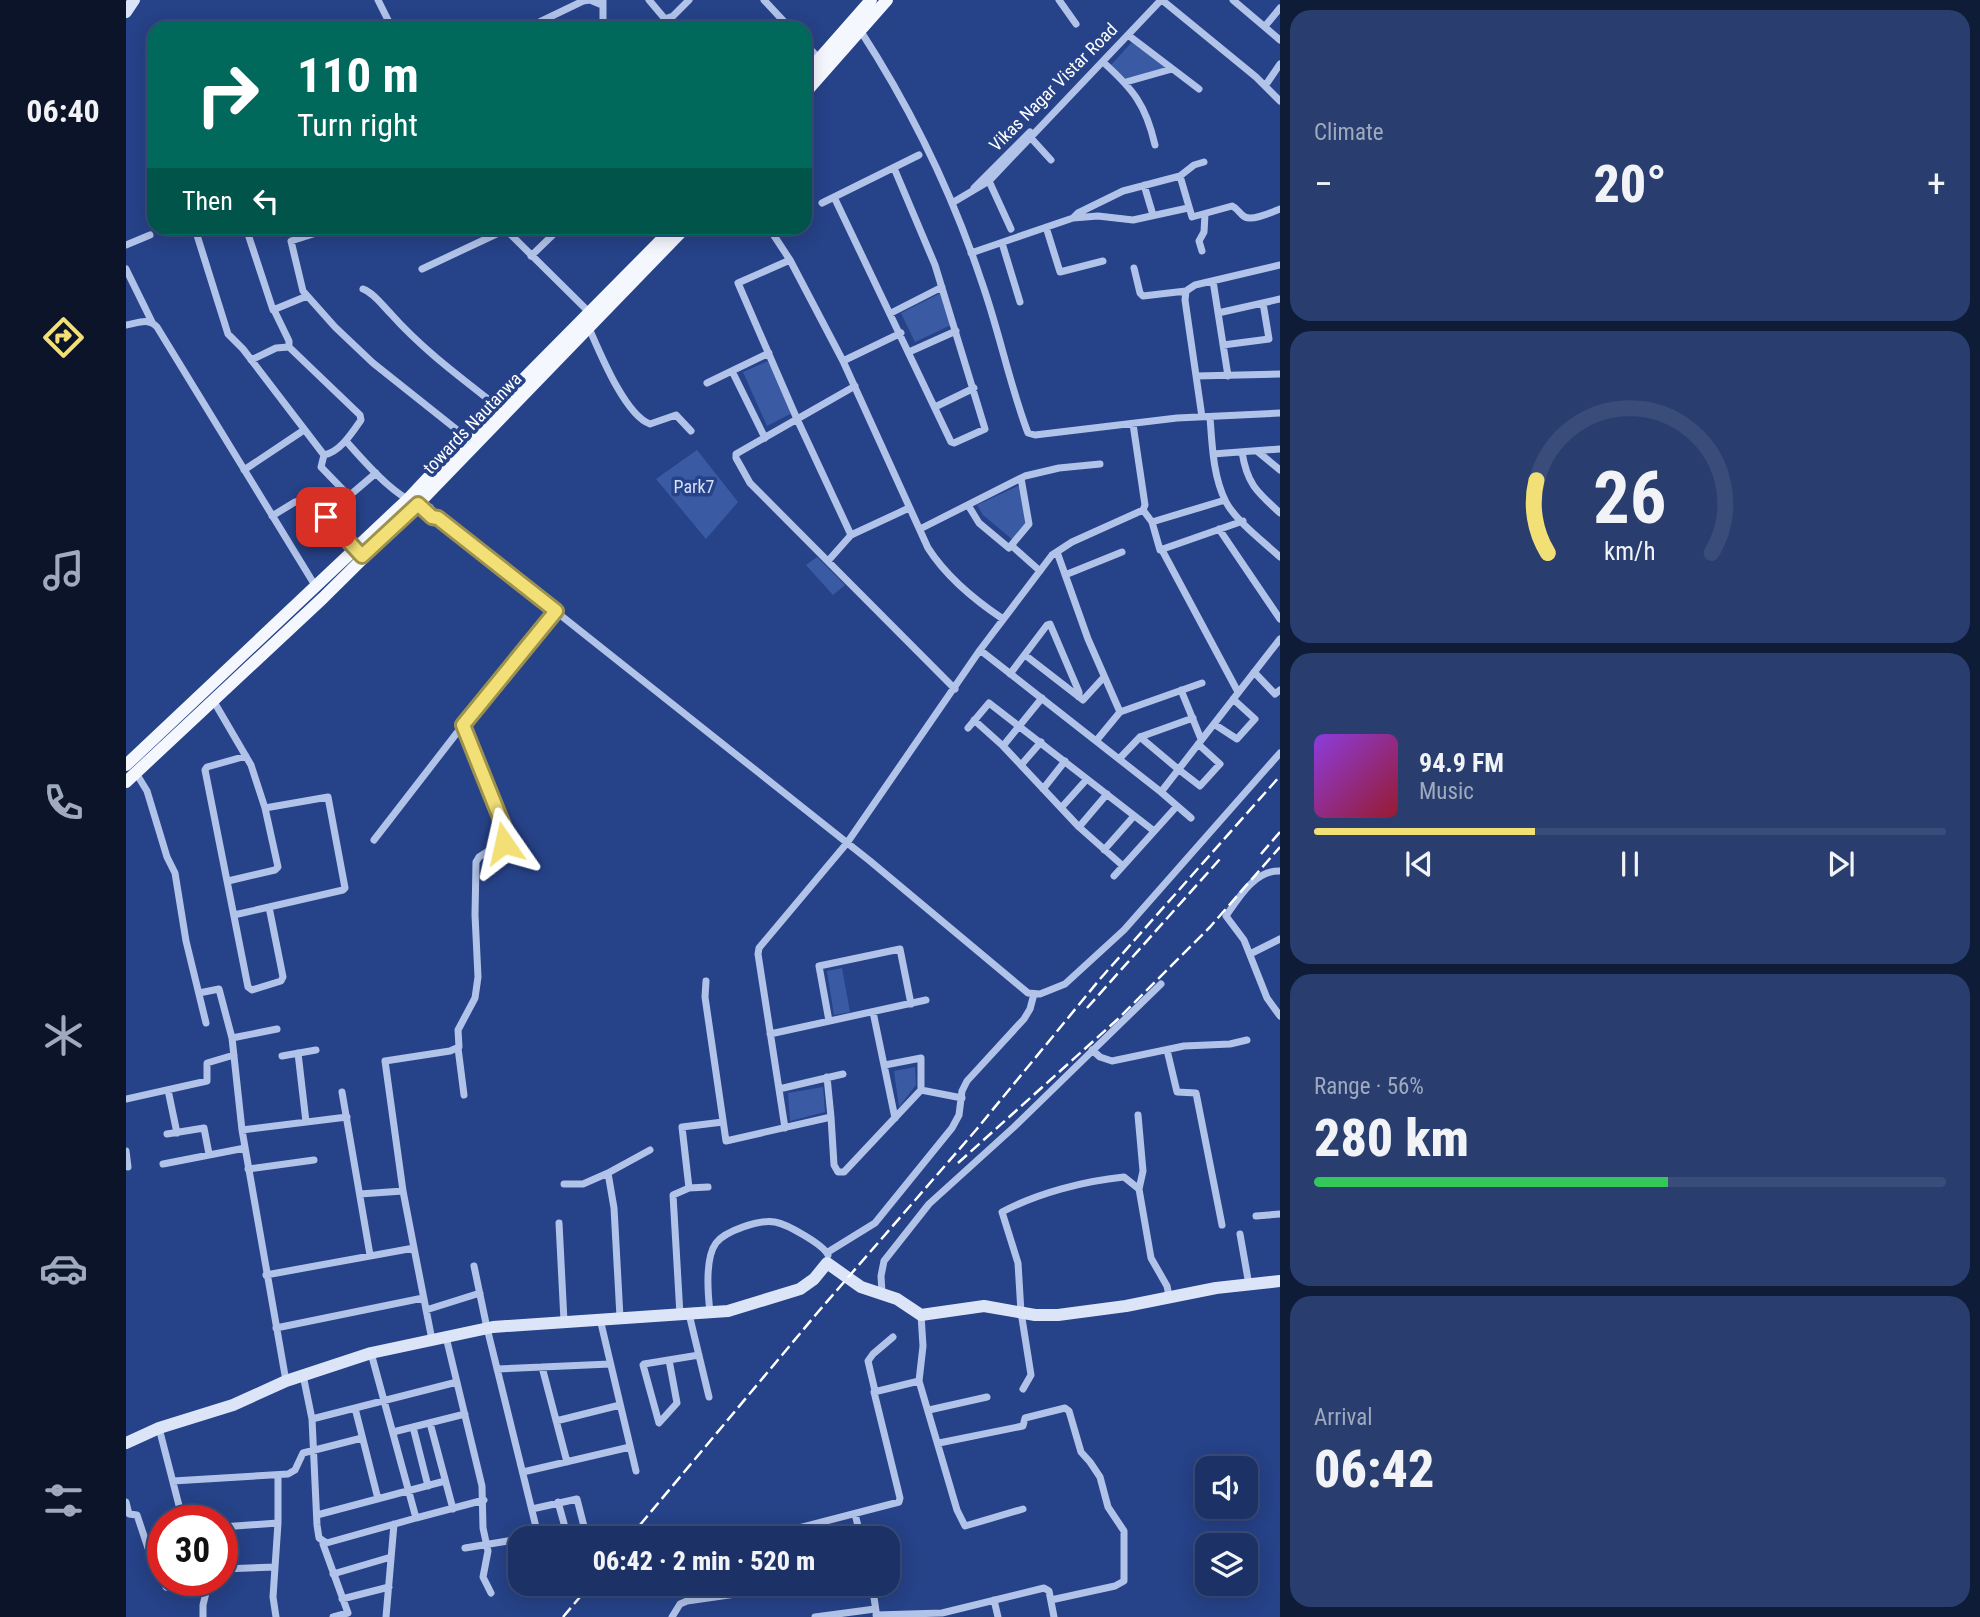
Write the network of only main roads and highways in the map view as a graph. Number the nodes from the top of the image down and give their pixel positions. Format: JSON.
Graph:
{"nodes":[{"id":1,"x":871,"y":0,"type":"edge"},
{"id":2,"x":887,"y":0,"type":"edge"},
{"id":3,"x":812,"y":68,"type":"edge"},
{"id":4,"x":812,"y":85,"type":"edge"},
{"id":5,"x":666,"y":235,"type":"edge"},
{"id":6,"x":678,"y":235,"type":"edge"},
{"id":7,"x":416,"y":503,"type":"junction"},
{"id":8,"x":319,"y":592,"type":"junction"},
{"id":9,"x":129,"y":773,"type":"edge"}],
"edges":[{"from":1,"to":3,"type":"main road"},
{"from":2,"to":4,"type":"main road"},
{"from":5,"to":7,"type":"main road"},
{"from":6,"to":7,"type":"main road","name":"towards Nautanwa"},
{"from":7,"to":8,"type":"main road","name":"towards Nautanwa"},
{"from":8,"to":9,"type":"main road"},
{"from":8,"to":9,"type":"main road","name":"towards Nautanwa"}]}
